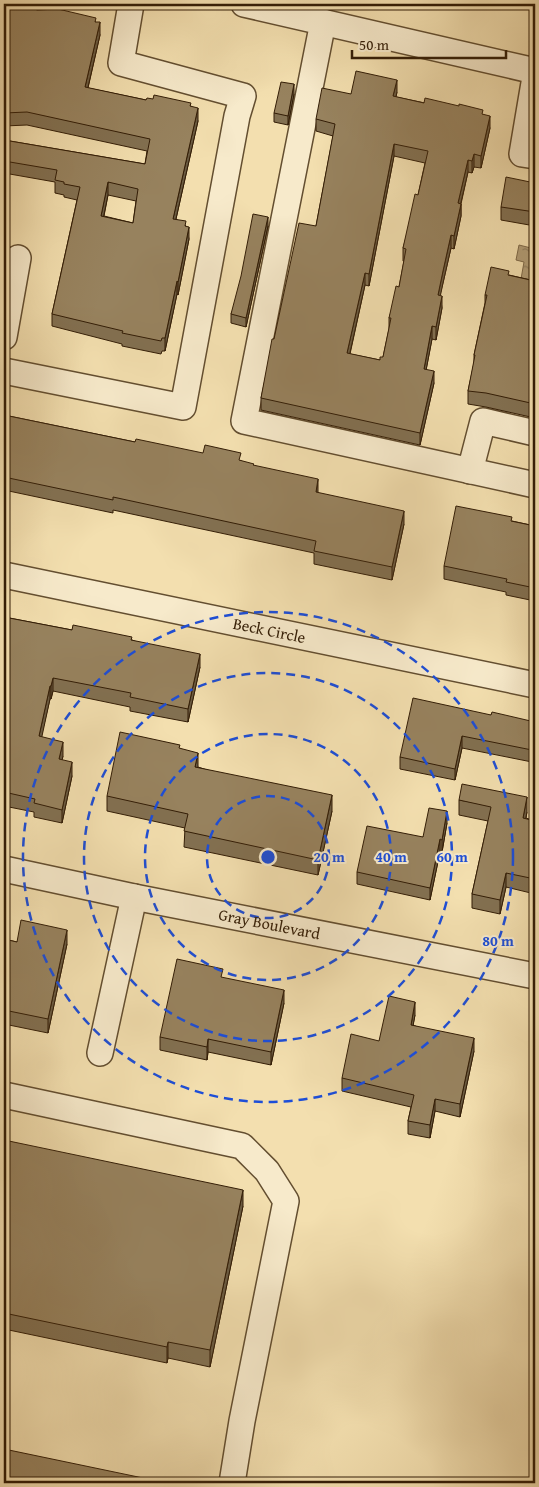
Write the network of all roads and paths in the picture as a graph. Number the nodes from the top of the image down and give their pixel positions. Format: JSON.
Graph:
{"nodes":[{"id":1,"x":131,"y":4,"type":"edge"},
{"id":2,"x":257,"y":5,"type":"edge"},
{"id":3,"x":324,"y":22,"type":"junction"},
{"id":4,"x":535,"y":71,"type":"edge"},
{"id":5,"x":535,"y":77,"type":"edge"},
{"id":6,"x":535,"y":156,"type":"edge"},
{"id":7,"x":18,"y":258,"type":"dead end"},
{"id":8,"x":4,"y":337,"type":"edge"},
{"id":9,"x":4,"y":371,"type":"edge"},
{"id":10,"x":535,"y":433,"type":"edge"},
{"id":11,"x":470,"y":471,"type":"junction"},
{"id":12,"x":535,"y":485,"type":"edge"},
{"id":13,"x":4,"y":575,"type":"edge"},
{"id":14,"x":535,"y":685,"type":"edge"},
{"id":15,"x":4,"y":869,"type":"edge"},
{"id":16,"x":134,"y":897,"type":"junction"},
{"id":17,"x":535,"y":976,"type":"edge"},
{"id":18,"x":100,"y":1053,"type":"dead end"},
{"id":19,"x":4,"y":1095,"type":"edge"},
{"id":20,"x":232,"y":1483,"type":"edge"}],
"edges":[{"from":1,"to":9,"type":"street"},
{"from":2,"to":3,"type":"street"},
{"from":3,"to":4,"type":"street"},
{"from":3,"to":11,"type":"street"},
{"from":5,"to":6,"type":"street"},
{"from":7,"to":8,"type":"street"},
{"from":10,"to":11,"type":"street"},
{"from":11,"to":12,"type":"street"},
{"from":13,"to":14,"type":"street","name":"Beck Circle"},
{"from":15,"to":16,"type":"street","name":"Gray Boulevard"},
{"from":16,"to":17,"type":"street","name":"Gray Boulevard"},
{"from":16,"to":18,"type":"street"},
{"from":19,"to":20,"type":"street"}]}
